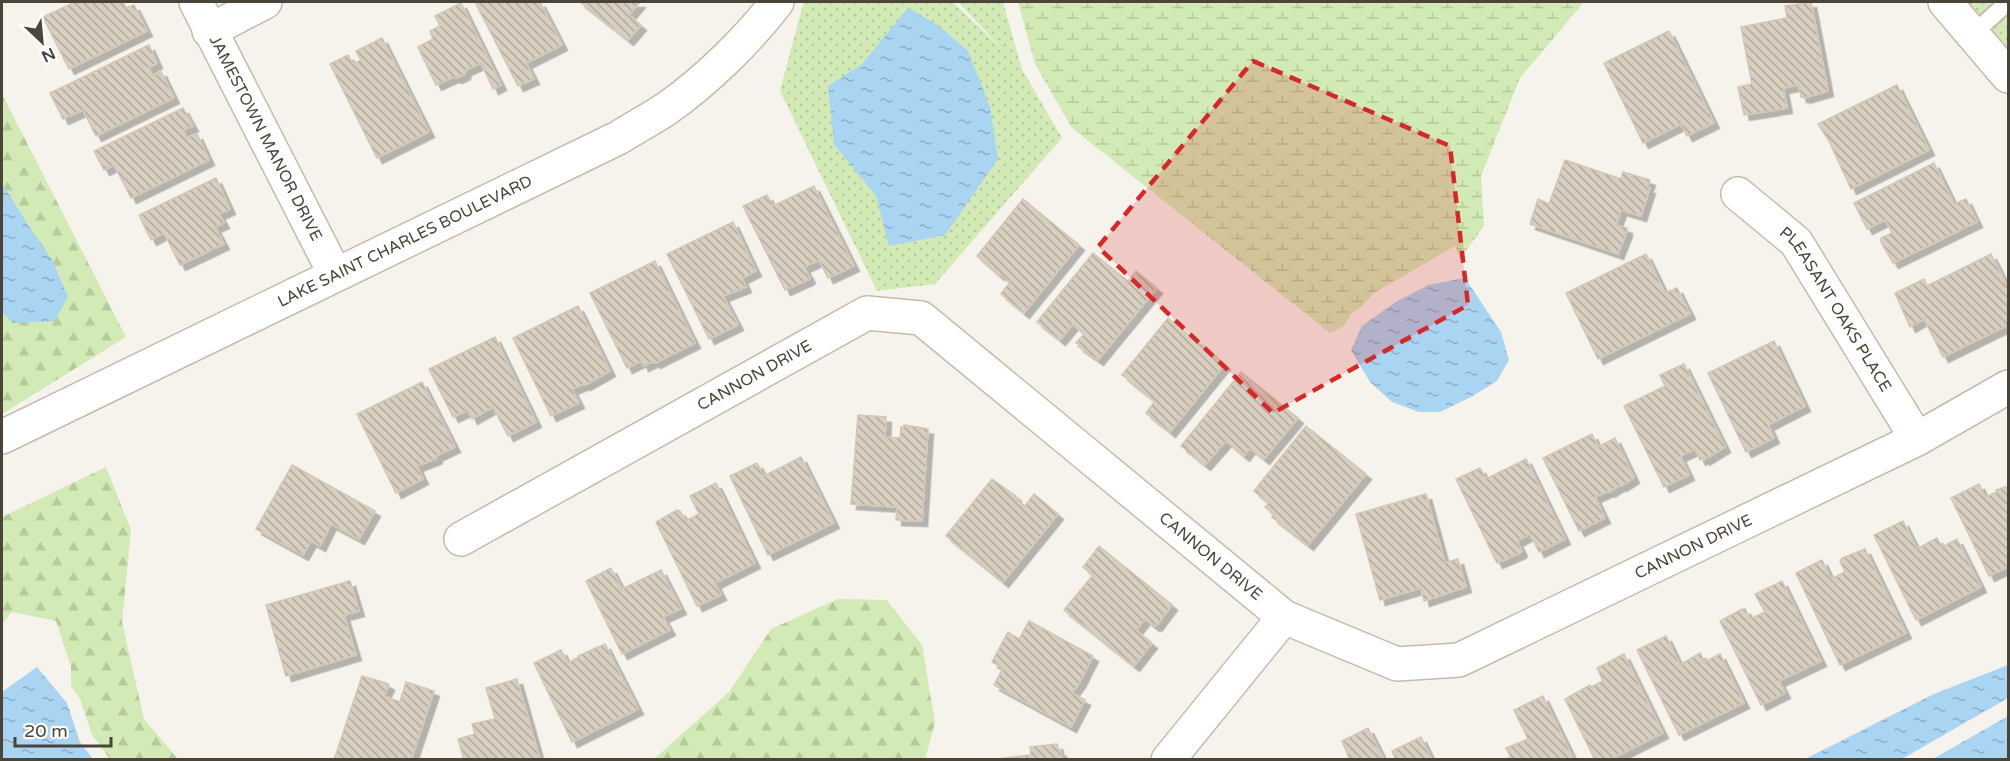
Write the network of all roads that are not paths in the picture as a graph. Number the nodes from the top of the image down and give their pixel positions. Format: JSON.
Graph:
{"nodes":[{"id":1,"x":265,"y":2,"type":"edge"},
{"id":2,"x":777,"y":2,"type":"edge"},
{"id":3,"x":1945,"y":2,"type":"edge"},
{"id":4,"x":2008,"y":2,"type":"edge"},
{"id":5,"x":202,"y":16,"type":"edge"},
{"id":6,"x":1973,"y":34,"type":"junction"},
{"id":7,"x":2008,"y":76,"type":"edge"},
{"id":8,"x":1738,"y":194,"type":"dead end"},
{"id":9,"x":335,"y":274,"type":"junction"},
{"id":10,"x":2008,"y":387,"type":"edge"},
{"id":11,"x":2,"y":437,"type":"edge"},
{"id":12,"x":1917,"y":439,"type":"junction"},
{"id":13,"x":461,"y":539,"type":"dead end"},
{"id":14,"x":1284,"y":617,"type":"junction"},
{"id":15,"x":1168,"y":759,"type":"edge"}],
"edges":[{"from":1,"to":5,"type":"street"},
{"from":2,"to":9,"type":"street","name":"LAKE SAINT CHARLES BOULEVARD"},
{"from":3,"to":6,"type":"street"},
{"from":4,"to":6,"type":"lane"},
{"from":5,"to":9,"type":"street","name":"JAMESTOWN MANOR DRIVE"},
{"from":6,"to":7,"type":"street"},
{"from":8,"to":12,"type":"street","name":"PLEASANT OAKS PLACE"},
{"from":9,"to":11,"type":"street","name":"LAKE SAINT CHARLES BOULEVARD"},
{"from":10,"to":12,"type":"street","name":"CANNON DRIVE"},
{"from":12,"to":14,"type":"street","name":"CANNON DRIVE"},
{"from":13,"to":14,"type":"street","name":"CANNON DRIVE"},
{"from":14,"to":15,"type":"street"}]}
